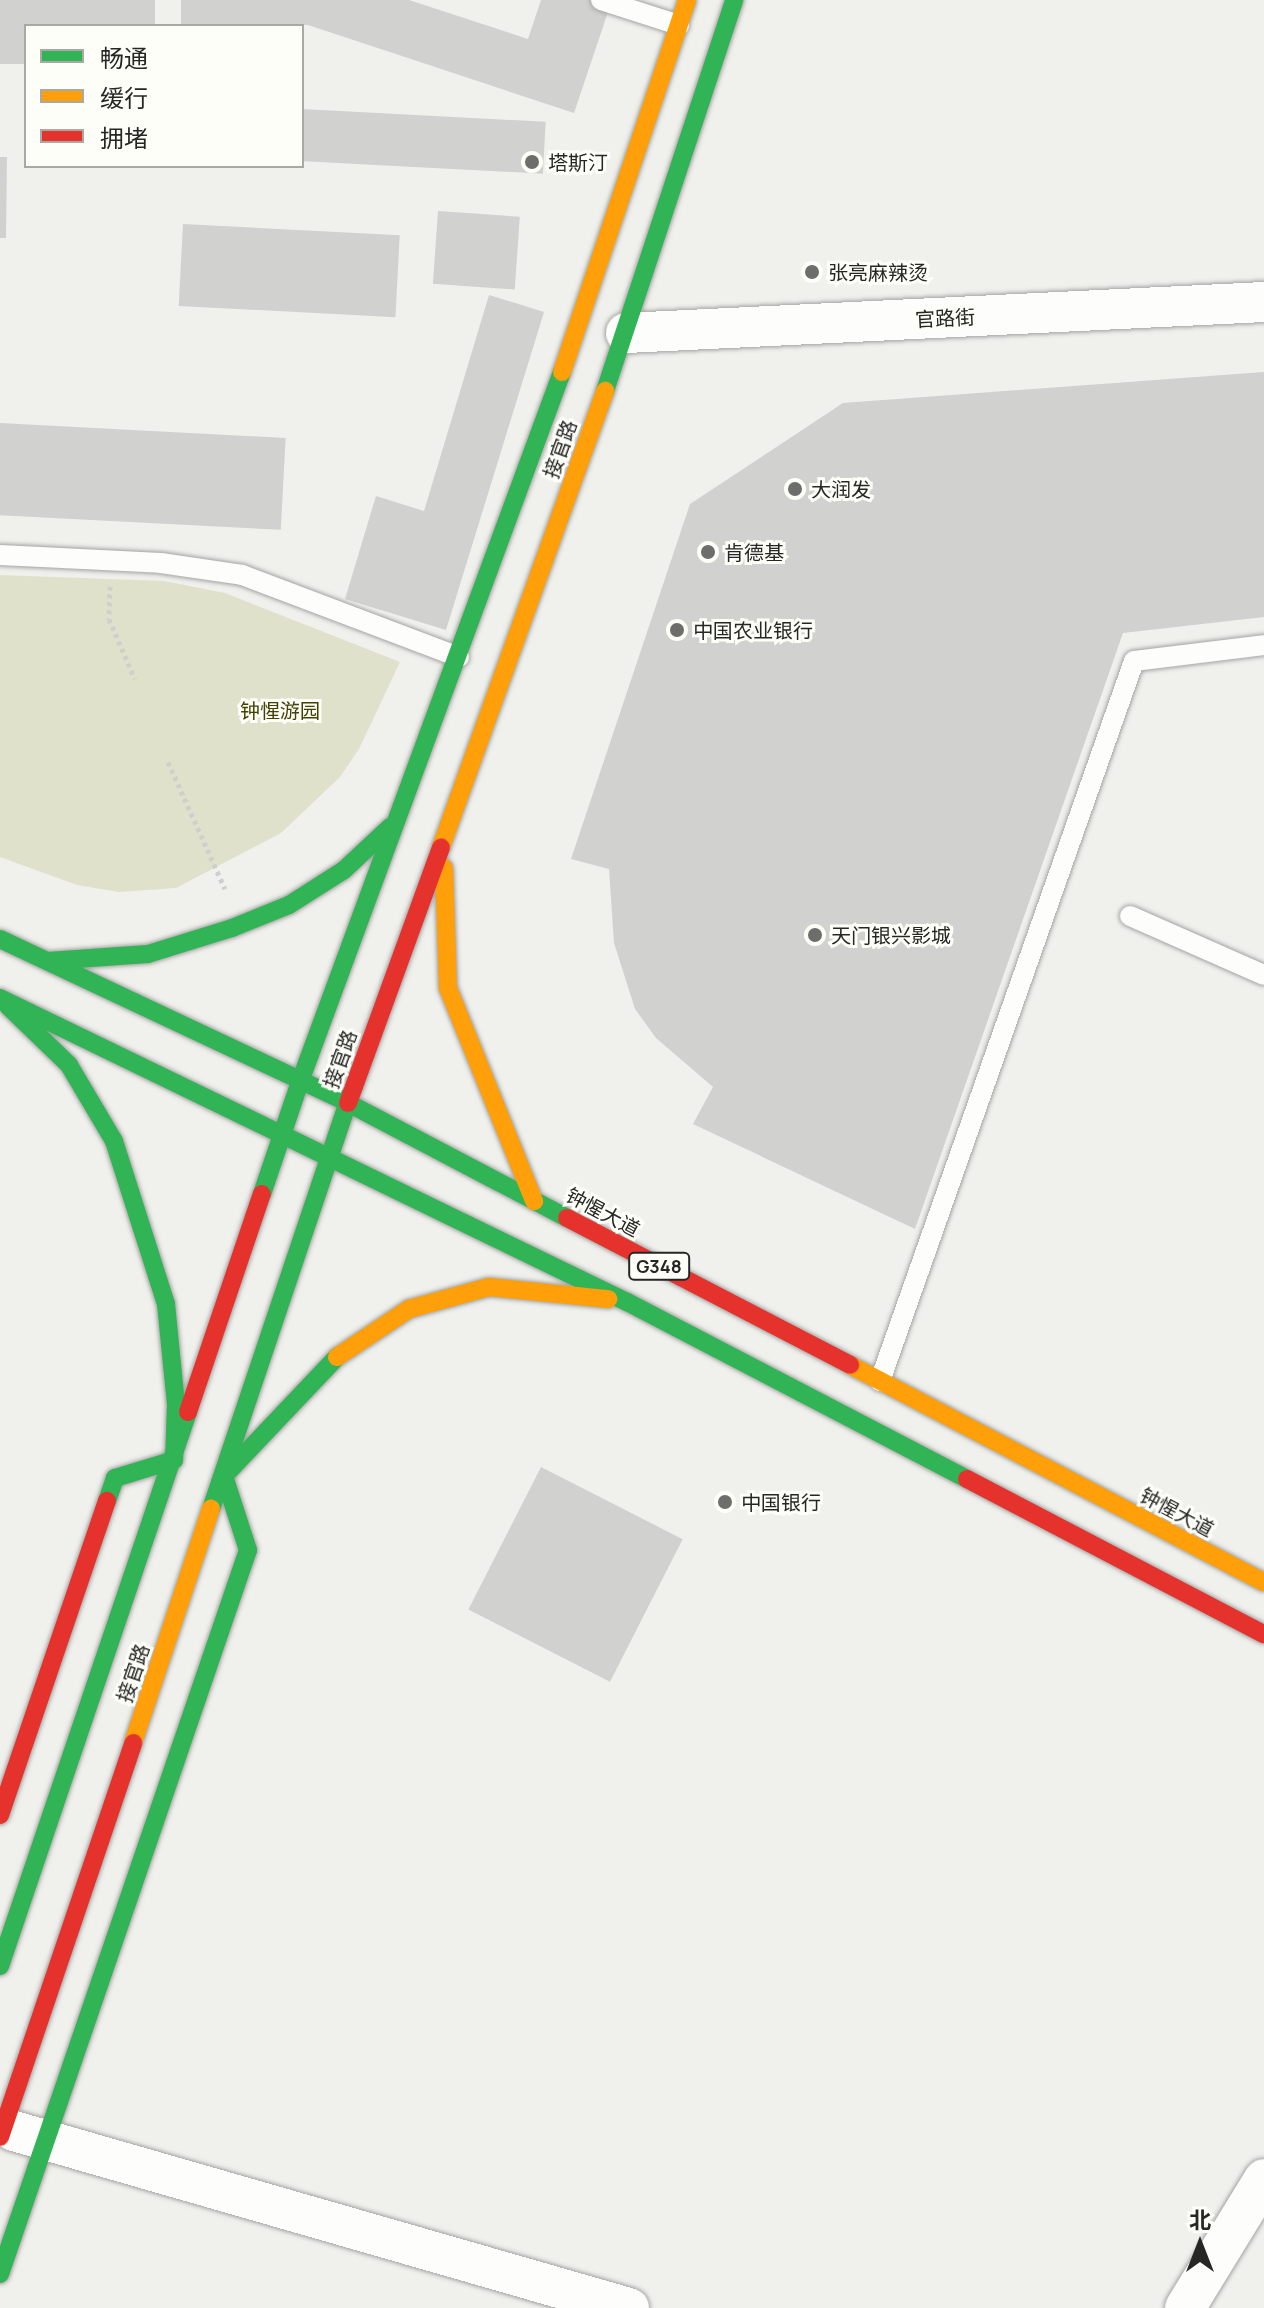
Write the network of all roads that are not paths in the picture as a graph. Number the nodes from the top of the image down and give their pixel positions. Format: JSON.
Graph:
{"nodes":[{"id":1,"x":601,"y":0,"type":"edge"},
{"id":2,"x":687,"y":0,"type":"edge"},
{"id":3,"x":734,"y":0,"type":"edge"},
{"id":4,"x":679,"y":25,"type":"junction"},
{"id":5,"x":1264,"y":302,"type":"edge"},
{"id":6,"x":626,"y":333,"type":"junction"},
{"id":7,"x":0,"y":555,"type":"edge"},
{"id":8,"x":1264,"y":645,"type":"edge"},
{"id":9,"x":459,"y":657,"type":"junction"},
{"id":10,"x":398,"y":820,"type":"junction"},
{"id":11,"x":444,"y":837,"type":"junction"},
{"id":12,"x":1130,"y":916,"type":"dead end"},
{"id":13,"x":0,"y":925,"type":"edge"},
{"id":14,"x":0,"y":939,"type":"edge"},
{"id":15,"x":48,"y":961,"type":"junction"},
{"id":16,"x":1264,"y":975,"type":"edge"},
{"id":17,"x":0,"y":999,"type":"edge"},
{"id":18,"x":301,"y":1079,"type":"junction"},
{"id":19,"x":348,"y":1103,"type":"junction"},
{"id":20,"x":282,"y":1132,"type":"junction"},
{"id":21,"x":331,"y":1155,"type":"junction"},
{"id":22,"x":534,"y":1201,"type":"junction"},
{"id":23,"x":627,"y":1302,"type":"junction"},
{"id":24,"x":880,"y":1381,"type":"junction"},
{"id":25,"x":954,"y":1398,"type":"dead end"},
{"id":26,"x":861,"y":1424,"type":"junction"},
{"id":27,"x":174,"y":1460,"type":"junction"},
{"id":28,"x":224,"y":1476,"type":"junction"},
{"id":29,"x":930,"y":1484,"type":"dead end"},
{"id":30,"x":1264,"y":1582,"type":"edge"},
{"id":31,"x":1264,"y":1634,"type":"edge"},
{"id":32,"x":0,"y":1815,"type":"edge"},
{"id":33,"x":0,"y":1966,"type":"edge"},
{"id":34,"x":1,"y":2131,"type":"edge"},
{"id":35,"x":45,"y":2140,"type":"junction"},
{"id":36,"x":1264,"y":2179,"type":"edge"},
{"id":37,"x":0,"y":2274,"type":"edge"},
{"id":38,"x":629,"y":2308,"type":"edge"},
{"id":39,"x":1185,"y":2308,"type":"edge"}],
"edges":[{"from":1,"to":4,"type":"lane"},
{"from":2,"to":4,"type":"main road","name":"接官路"},
{"from":3,"to":6,"type":"main road","name":"接官路"},
{"from":4,"to":9,"type":"main road","name":"接官路"},
{"from":5,"to":6,"type":"street","name":"官路街"},
{"from":6,"to":11,"type":"main road","name":"接官路"},
{"from":7,"to":9,"type":"lane"},
{"from":8,"to":24,"type":"lane"},
{"from":9,"to":10,"type":"main road","name":"接官路"},
{"from":10,"to":15,"type":"main road"},
{"from":10,"to":18,"type":"main road","name":"接官路"},
{"from":11,"to":19,"type":"main road","name":"接官路"},
{"from":11,"to":22,"type":"main road"},
{"from":12,"to":16,"type":"lane"},
{"from":13,"to":15,"type":"main road"},
{"from":14,"to":15,"type":"main road","name":"钟惺大道","number":"G348"},
{"from":15,"to":18,"type":"main road","name":"钟惺大道","number":"G348"},
{"from":17,"to":20,"type":"main road","number":"G348"},
{"from":17,"to":27,"type":"main road"},
{"from":18,"to":19,"type":"main road","name":"钟惺大道","number":"G348"},
{"from":18,"to":20,"type":"main road","name":"接官路"},
{"from":19,"to":21,"type":"main road","name":"接官路"},
{"from":19,"to":22,"type":"main road","name":"钟惺大道","number":"G348"},
{"from":20,"to":21,"type":"main road","number":"G348"},
{"from":20,"to":27,"type":"main road","name":"接官路"},
{"from":21,"to":23,"type":"main road","number":"G348"},
{"from":21,"to":28,"type":"main road","name":"接官路"},
{"from":22,"to":24,"type":"main road","name":"钟惺大道","number":"G348"},
{"from":23,"to":26,"type":"main road","number":"G348"},
{"from":23,"to":28,"type":"main road"},
{"from":24,"to":25,"type":"main road"},
{"from":24,"to":30,"type":"main road","name":"钟惺大道","number":"G348"},
{"from":26,"to":29,"type":"main road"},
{"from":26,"to":31,"type":"main road","number":"G348"},
{"from":27,"to":32,"type":"main road"},
{"from":27,"to":33,"type":"main road","name":"接官路"},
{"from":28,"to":34,"type":"main road","name":"接官路"},
{"from":28,"to":35,"type":"main road"},
{"from":34,"to":35,"type":"street"},
{"from":35,"to":37,"type":"main road"},
{"from":35,"to":38,"type":"street"},
{"from":36,"to":39,"type":"street"}]}
